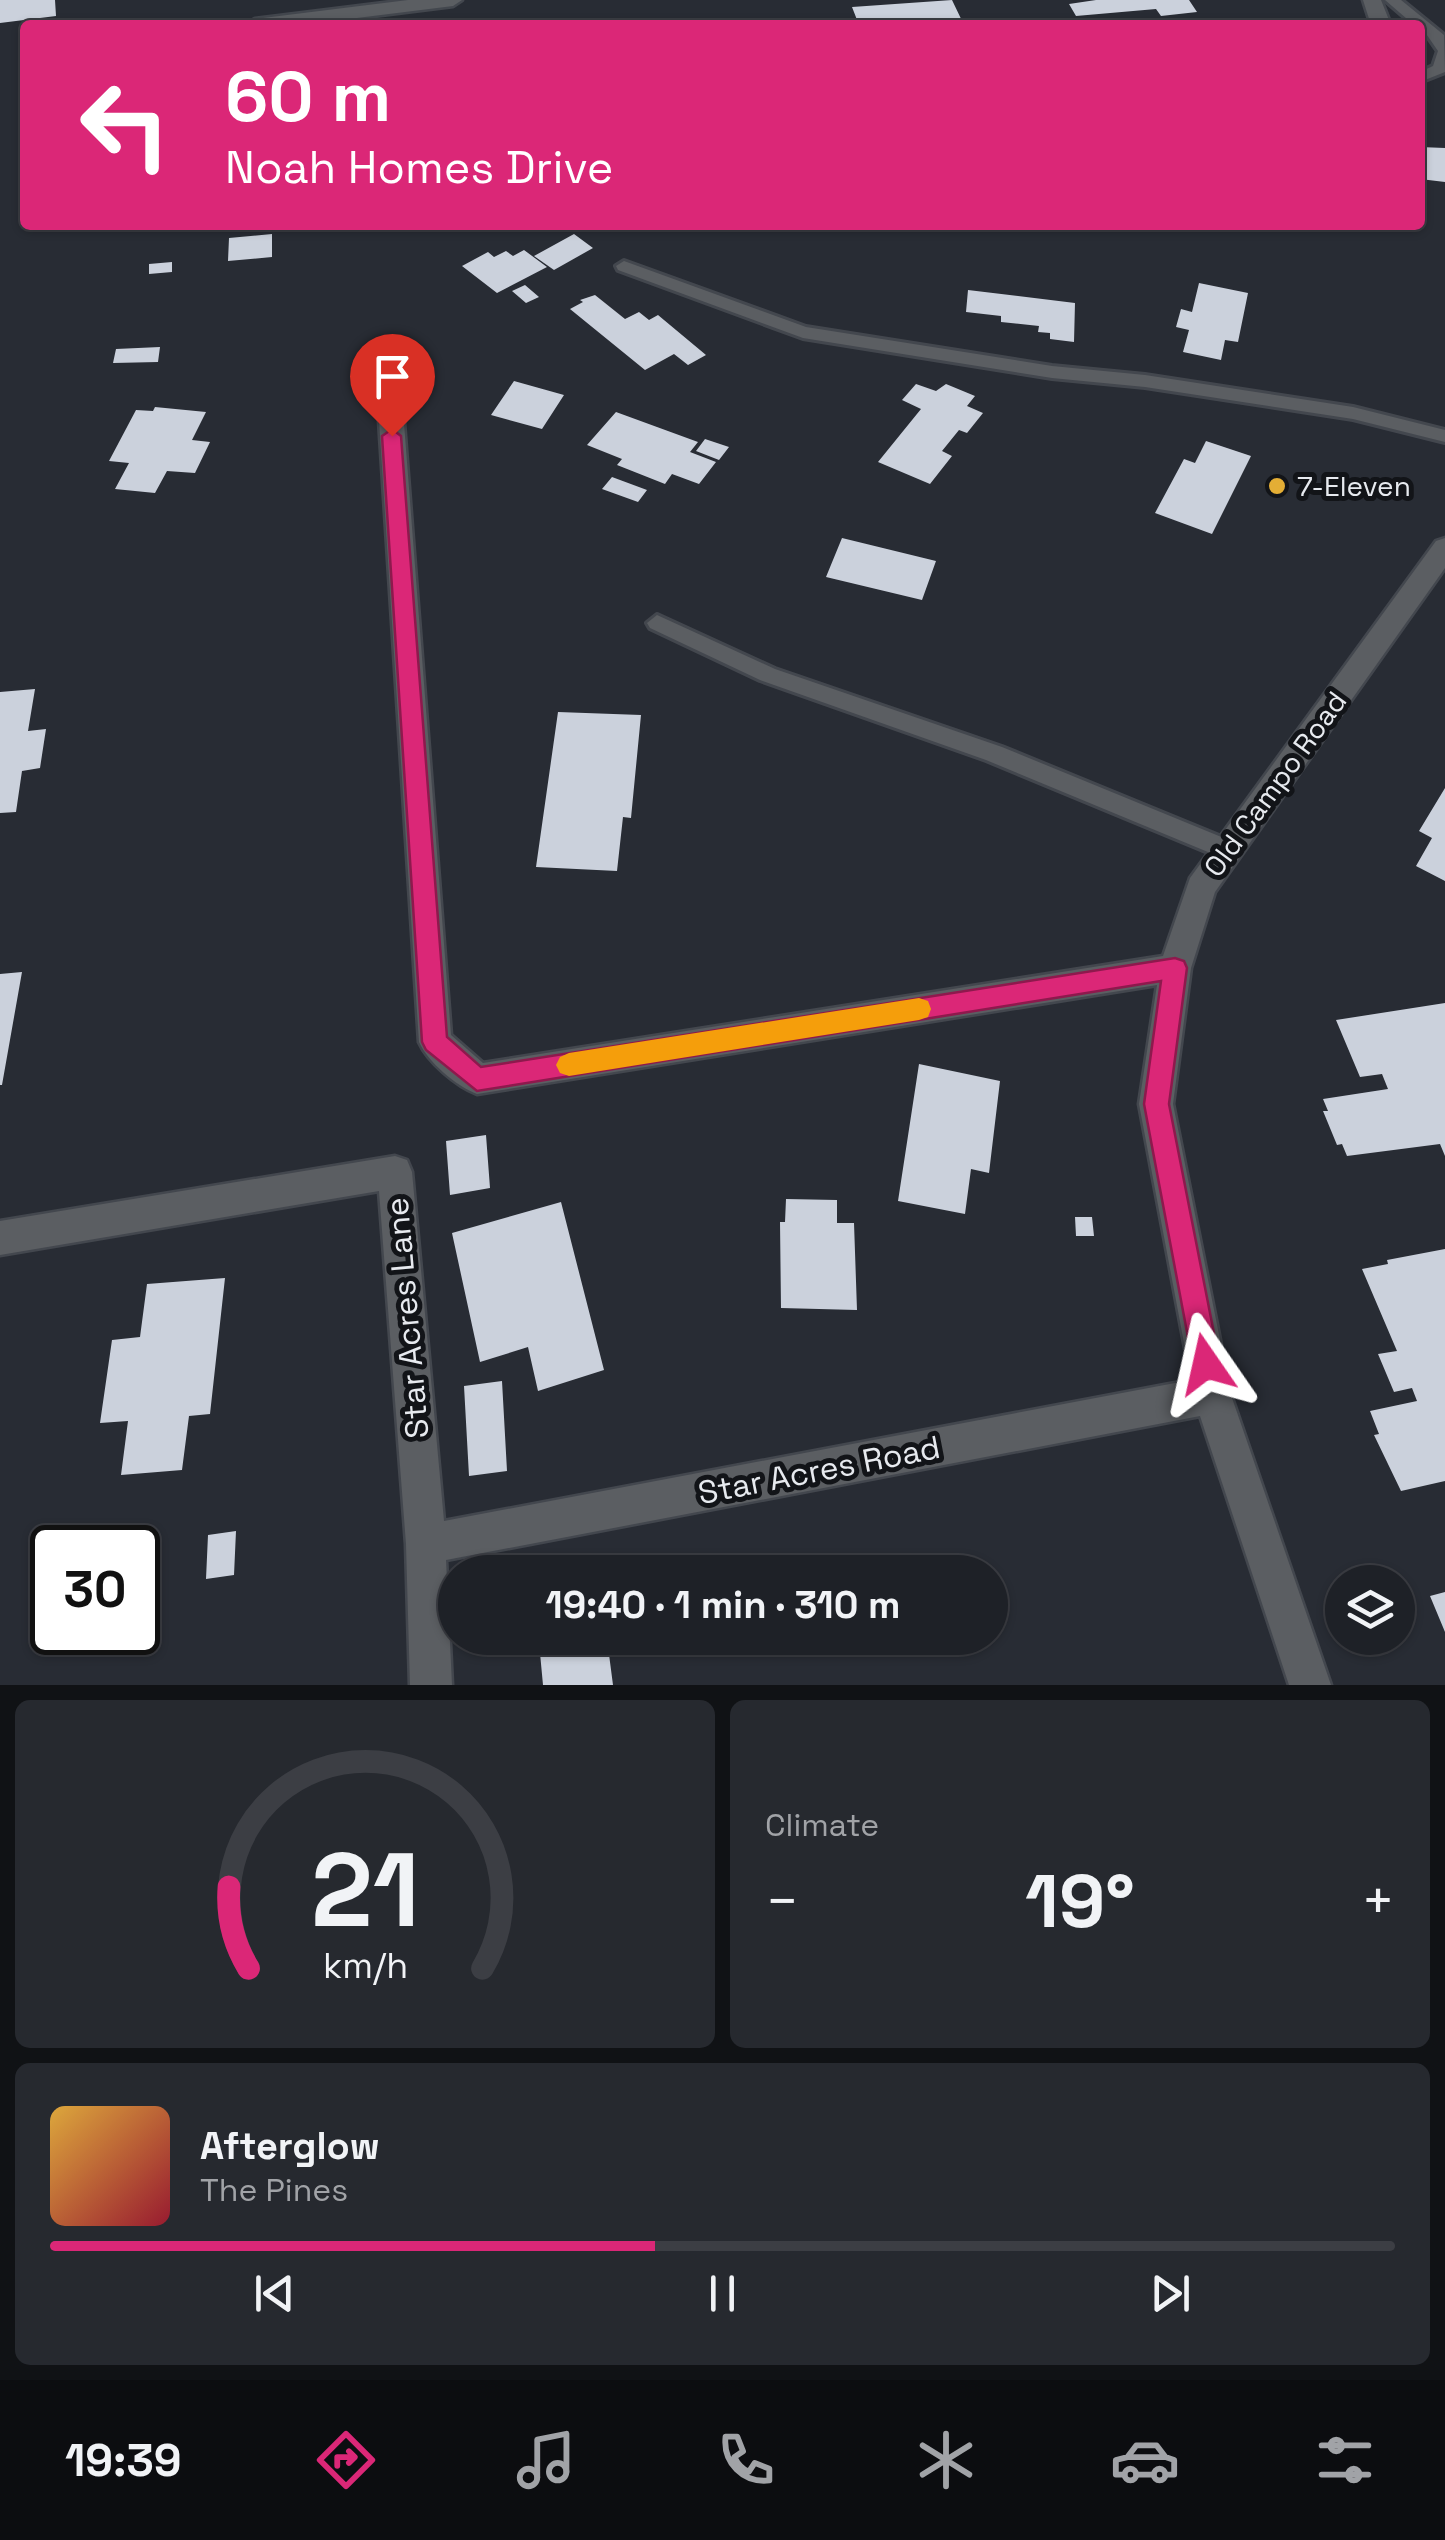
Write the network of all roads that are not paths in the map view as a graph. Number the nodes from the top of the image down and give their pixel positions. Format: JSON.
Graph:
{"nodes":[{"id":1,"x":453,"y":0,"type":"edge"},
{"id":2,"x":1392,"y":0,"type":"edge"},
{"id":3,"x":295,"y":20,"type":"edge"},
{"id":4,"x":1417,"y":20,"type":"edge"},
{"id":5,"x":1425,"y":26,"type":"edge"},
{"id":6,"x":1445,"y":51,"type":"edge"},
{"id":7,"x":1425,"y":76,"type":"edge"},
{"id":8,"x":624,"y":266,"type":"dead end"},
{"id":9,"x":387,"y":358,"type":"dead end"},
{"id":10,"x":1445,"y":436,"type":"edge"},
{"id":11,"x":1445,"y":548,"type":"edge"},
{"id":12,"x":656,"y":623,"type":"dead end"},
{"id":13,"x":1228,"y":850,"type":"junction"},
{"id":14,"x":1175,"y":968,"type":"junction"},
{"id":15,"x":0,"y":1238,"type":"edge"},
{"id":16,"x":1212,"y":1395,"type":"junction"},
{"id":17,"x":426,"y":1544,"type":"junction"},
{"id":18,"x":431,"y":1685,"type":"edge"},
{"id":19,"x":1310,"y":1685,"type":"edge"}],
"edges":[{"from":1,"to":3,"type":"street"},
{"from":2,"to":4,"type":"lane"},
{"from":5,"to":6,"type":"lane"},
{"from":6,"to":7,"type":"lane"},
{"from":8,"to":10,"type":"lane"},
{"from":9,"to":14,"type":"street"},
{"from":11,"to":13,"type":"street","name":"Old Campo Road"},
{"from":12,"to":13,"type":"lane"},
{"from":13,"to":14,"type":"street","name":"Old Campo Road"},
{"from":14,"to":16,"type":"street","name":"Old Campo Road"},
{"from":15,"to":17,"type":"street","name":"Star Acres Lane"},
{"from":16,"to":17,"type":"street","name":"Star Acres Road"},
{"from":16,"to":19,"type":"street","name":"Old Campo Road"},
{"from":17,"to":18,"type":"street","name":"Star Acres Lane"}]}
